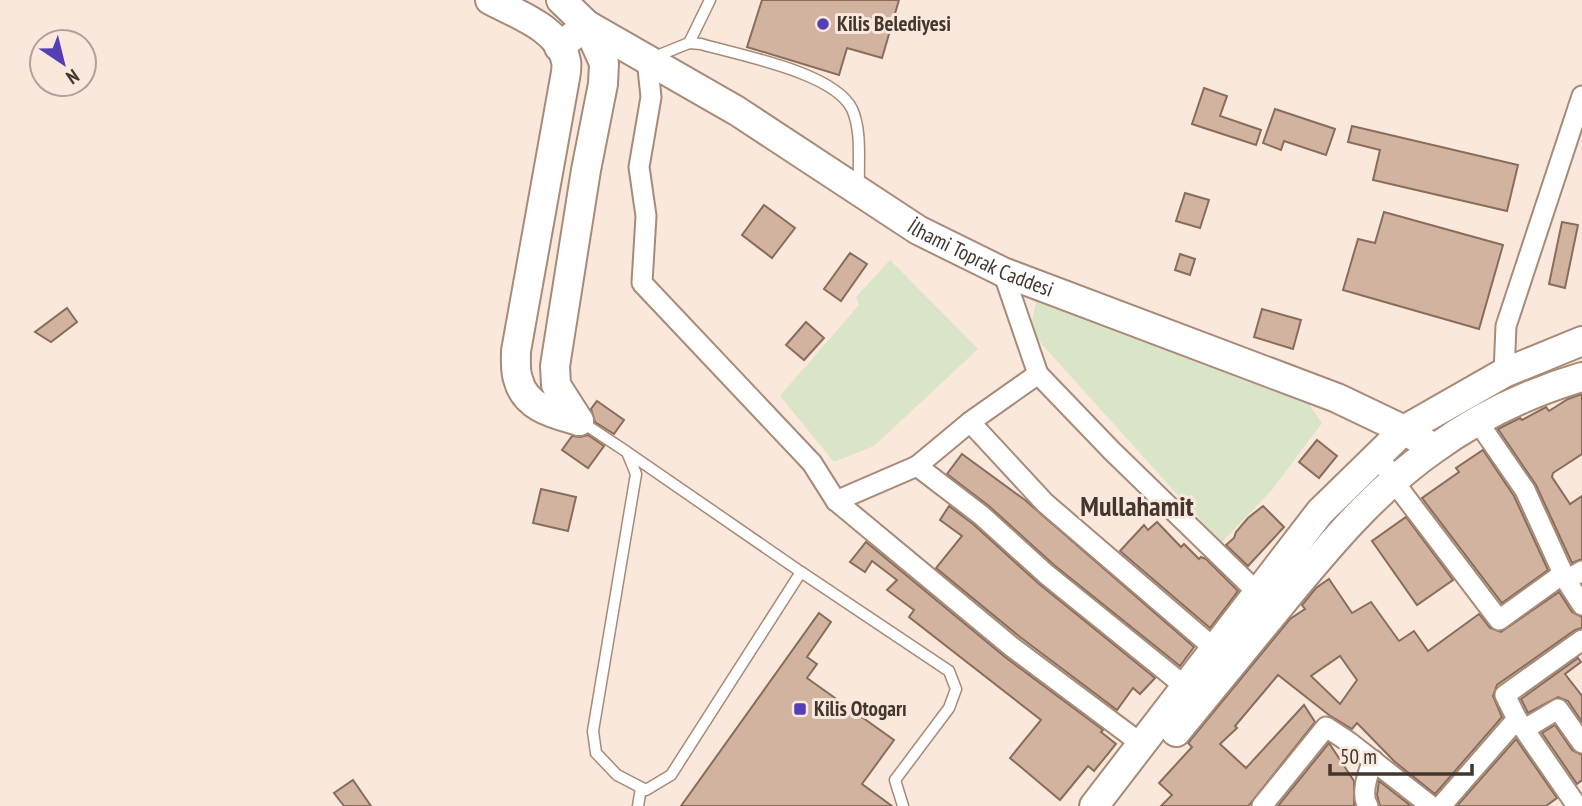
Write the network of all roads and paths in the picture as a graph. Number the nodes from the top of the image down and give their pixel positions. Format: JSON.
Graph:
{"nodes":[{"id":1,"x":490,"y":0,"type":"edge"},
{"id":2,"x":561,"y":0,"type":"edge"},
{"id":3,"x":710,"y":0,"type":"edge"},
{"id":4,"x":587,"y":26,"type":"junction"},
{"id":5,"x":689,"y":43,"type":"junction"},
{"id":6,"x":559,"y":47,"type":"junction"},
{"id":7,"x":647,"y":60,"type":"junction"},
{"id":8,"x":1582,"y":96,"type":"edge"},
{"id":9,"x":859,"y":192,"type":"junction"},
{"id":10,"x":1003,"y":272,"type":"junction"},
{"id":11,"x":1582,"y":341,"type":"edge"},
{"id":12,"x":1504,"y":373,"type":"junction"},
{"id":13,"x":1038,"y":374,"type":"junction"},
{"id":14,"x":1582,"y":377,"type":"edge"},
{"id":15,"x":579,"y":421,"type":"junction"},
{"id":16,"x":970,"y":422,"type":"junction"},
{"id":17,"x":1478,"y":422,"type":"junction"},
{"id":18,"x":1404,"y":430,"type":"junction"},
{"id":19,"x":1434,"y":448,"type":"junction"},
{"id":20,"x":627,"y":452,"type":"junction"},
{"id":21,"x":1380,"y":454,"type":"junction"},
{"id":22,"x":917,"y":466,"type":"junction"},
{"id":23,"x":1394,"y":482,"type":"junction"},
{"id":24,"x":836,"y":501,"type":"junction"},
{"id":25,"x":801,"y":572,"type":"junction"},
{"id":26,"x":1574,"y":575,"type":"edge"},
{"id":27,"x":1258,"y":593,"type":"junction"},
{"id":28,"x":1582,"y":605,"type":"edge"},
{"id":29,"x":1582,"y":640,"type":"edge"},
{"id":30,"x":1215,"y":649,"type":"junction"},
{"id":31,"x":1187,"y":688,"type":"junction"},
{"id":32,"x":1521,"y":724,"type":"junction"},
{"id":33,"x":1582,"y":743,"type":"edge"},
{"id":34,"x":1143,"y":746,"type":"junction"},
{"id":35,"x":1373,"y":760,"type":"junction"},
{"id":36,"x":640,"y":788,"type":"junction"},
{"id":37,"x":638,"y":806,"type":"edge"},
{"id":38,"x":903,"y":806,"type":"edge"},
{"id":39,"x":1094,"y":806,"type":"edge"},
{"id":40,"x":1119,"y":806,"type":"edge"},
{"id":41,"x":1262,"y":806,"type":"edge"},
{"id":42,"x":1368,"y":806,"type":"edge"},
{"id":43,"x":1431,"y":806,"type":"edge"},
{"id":44,"x":1441,"y":806,"type":"edge"},
{"id":45,"x":1577,"y":806,"type":"edge"}],
"edges":[{"from":1,"to":6,"type":"street"},
{"from":2,"to":4,"type":"street"},
{"from":3,"to":5,"type":"lane"},
{"from":4,"to":6,"type":"street"},
{"from":4,"to":7,"type":"street","name":"İlhami Toprak Caddesi"},
{"from":4,"to":15,"type":"street"},
{"from":5,"to":7,"type":"lane"},
{"from":5,"to":9,"type":"lane"},
{"from":6,"to":15,"type":"street"},
{"from":7,"to":9,"type":"street","name":"İlhami Toprak Caddesi"},
{"from":7,"to":24,"type":"street"},
{"from":8,"to":12,"type":"street"},
{"from":9,"to":10,"type":"street","name":"İlhami Toprak Caddesi"},
{"from":10,"to":13,"type":"street"},
{"from":10,"to":18,"type":"street","name":"İlhami Toprak Caddesi"},
{"from":11,"to":12,"type":"street"},
{"from":12,"to":18,"type":"street"},
{"from":13,"to":16,"type":"street"},
{"from":13,"to":27,"type":"street"},
{"from":14,"to":17,"type":"street"},
{"from":15,"to":20,"type":"lane"},
{"from":16,"to":22,"type":"street"},
{"from":16,"to":30,"type":"street"},
{"from":17,"to":19,"type":"street"},
{"from":17,"to":26,"type":"street"},
{"from":18,"to":19,"type":"street","name":"İlhami Toprak Caddesi"},
{"from":18,"to":21,"type":"street"},
{"from":19,"to":23,"type":"street"},
{"from":20,"to":25,"type":"lane"},
{"from":20,"to":36,"type":"lane"},
{"from":21,"to":23,"type":"street"},
{"from":21,"to":27,"type":"street"},
{"from":22,"to":24,"type":"street"},
{"from":22,"to":31,"type":"street"},
{"from":23,"to":26,"type":"street"},
{"from":23,"to":40,"type":"street"},
{"from":24,"to":34,"type":"street"},
{"from":25,"to":36,"type":"lane"},
{"from":25,"to":38,"type":"lane"},
{"from":26,"to":28,"type":"street"},
{"from":27,"to":30,"type":"street"},
{"from":29,"to":32,"type":"street"},
{"from":30,"to":31,"type":"street"},
{"from":31,"to":34,"type":"street"},
{"from":32,"to":33,"type":"street"},
{"from":32,"to":44,"type":"street"},
{"from":32,"to":45,"type":"street"},
{"from":34,"to":39,"type":"street"},
{"from":35,"to":41,"type":"street"},
{"from":35,"to":42,"type":"street"},
{"from":35,"to":43,"type":"street"},
{"from":36,"to":37,"type":"lane"}]}
